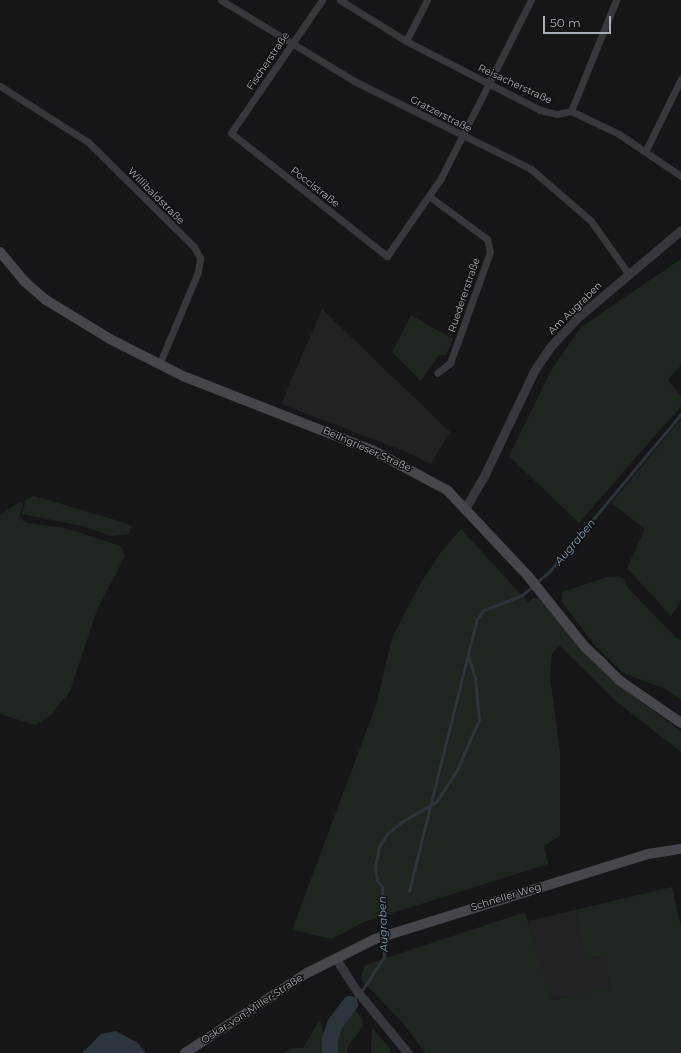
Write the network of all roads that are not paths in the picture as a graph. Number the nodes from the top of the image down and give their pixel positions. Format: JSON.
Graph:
{"nodes":[{"id":1,"x":221,"y":0,"type":"edge"},
{"id":2,"x":322,"y":0,"type":"edge"},
{"id":3,"x":340,"y":0,"type":"edge"},
{"id":4,"x":426,"y":0,"type":"edge"},
{"id":5,"x":531,"y":0,"type":"edge"},
{"id":6,"x":616,"y":0,"type":"edge"},
{"id":7,"x":406,"y":41,"type":"junction"},
{"id":8,"x":291,"y":44,"type":"junction"},
{"id":9,"x":681,"y":79,"type":"edge"},
{"id":10,"x":490,"y":84,"type":"junction"},
{"id":11,"x":0,"y":86,"type":"edge"},
{"id":12,"x":571,"y":111,"type":"junction"},
{"id":13,"x":231,"y":133,"type":"joint"},
{"id":14,"x":463,"y":136,"type":"junction"},
{"id":15,"x":646,"y":150,"type":"junction"},
{"id":16,"x":681,"y":176,"type":"edge"},
{"id":17,"x":430,"y":197,"type":"junction"},
{"id":18,"x":681,"y":230,"type":"edge"},
{"id":19,"x":0,"y":252,"type":"edge"},
{"id":20,"x":628,"y":273,"type":"junction"},
{"id":21,"x":159,"y":365,"type":"junction"},
{"id":22,"x":437,"y":373,"type":"dead end"},
{"id":23,"x":466,"y":507,"type":"junction"},
{"id":24,"x":681,"y":723,"type":"edge"},
{"id":25,"x":681,"y":849,"type":"edge"},
{"id":26,"x":336,"y":958,"type":"junction"},
{"id":27,"x":186,"y":1053,"type":"edge"},
{"id":28,"x":408,"y":1053,"type":"edge"}],
"edges":[{"from":1,"to":8,"type":"street","name":"Gratzerstraße"},
{"from":2,"to":8,"type":"street","name":"Fischerstraße"},
{"from":3,"to":7,"type":"street","name":"Reisacherstraße"},
{"from":4,"to":7,"type":"street"},
{"from":5,"to":10,"type":"street"},
{"from":6,"to":12,"type":"street"},
{"from":7,"to":10,"type":"street","name":"Reisacherstraße"},
{"from":8,"to":13,"type":"street","name":"Fischerstraße"},
{"from":8,"to":14,"type":"street","name":"Gratzerstraße"},
{"from":9,"to":15,"type":"street"},
{"from":10,"to":12,"type":"street","name":"Reisacherstraße"},
{"from":10,"to":14,"type":"street"},
{"from":11,"to":21,"type":"street","name":"Willibaldstraße"},
{"from":12,"to":15,"type":"street"},
{"from":13,"to":17,"type":"street","name":"Poccistraße"},
{"from":14,"to":17,"type":"street"},
{"from":14,"to":20,"type":"street","name":"Gratzerstraße"},
{"from":15,"to":16,"type":"street"},
{"from":17,"to":22,"type":"street","name":"Ruedererstraße"},
{"from":18,"to":20,"type":"street","name":"Am Augraben"},
{"from":19,"to":21,"type":"main road","name":"Beilngrieser Straße"},
{"from":20,"to":23,"type":"street","name":"Am Augraben"},
{"from":21,"to":23,"type":"main road","name":"Beilngrieser Straße"},
{"from":23,"to":24,"type":"main road","name":"Beilngrieser Straße"},
{"from":25,"to":26,"type":"main road","name":"Schneller Weg"},
{"from":26,"to":27,"type":"main road","name":"Oskar-von-Miller-Straße"},
{"from":26,"to":28,"type":"street"}]}
